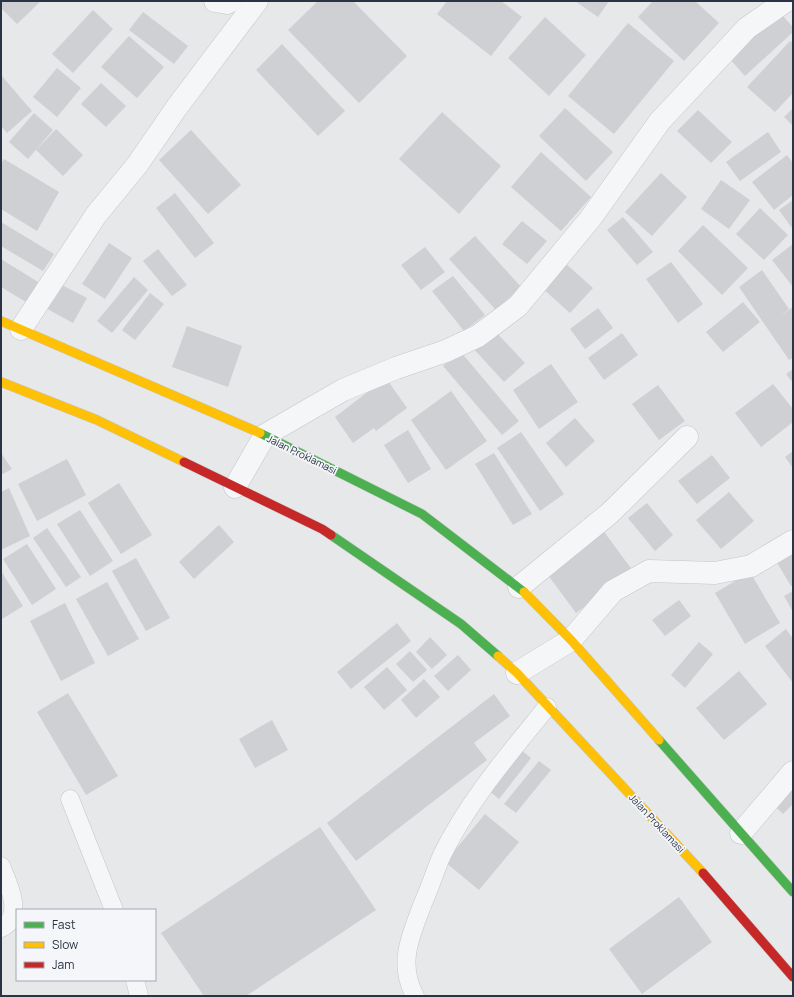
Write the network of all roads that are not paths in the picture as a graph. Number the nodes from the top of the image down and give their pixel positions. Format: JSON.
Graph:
{"nodes":[{"id":1,"x":215,"y":1,"type":"edge"},
{"id":2,"x":232,"y":1,"type":"edge"},
{"id":3,"x":257,"y":1,"type":"edge"},
{"id":4,"x":786,"y":1,"type":"edge"},
{"id":5,"x":1,"y":321,"type":"edge"},
{"id":6,"x":21,"y":329,"type":"junction"},
{"id":7,"x":1,"y":382,"type":"edge"},
{"id":8,"x":265,"y":436,"type":"junction"},
{"id":9,"x":686,"y":437,"type":"dead end"},
{"id":10,"x":235,"y":487,"type":"junction"},
{"id":11,"x":793,"y":541,"type":"edge"},
{"id":12,"x":519,"y":587,"type":"junction"},
{"id":13,"x":571,"y":640,"type":"junction"},
{"id":14,"x":517,"y":673,"type":"junction"},
{"id":15,"x":547,"y":707,"type":"junction"},
{"id":16,"x":793,"y":772,"type":"edge"},
{"id":17,"x":70,"y":799,"type":"dead end"},
{"id":18,"x":741,"y":833,"type":"junction"},
{"id":19,"x":1,"y":866,"type":"edge"},
{"id":20,"x":793,"y":892,"type":"edge"},
{"id":21,"x":114,"y":909,"type":"edge"},
{"id":22,"x":1,"y":928,"type":"edge"},
{"id":23,"x":793,"y":977,"type":"edge"},
{"id":24,"x":415,"y":996,"type":"edge"}],
"edges":[{"from":1,"to":2,"type":"street"},
{"from":3,"to":6,"type":"street"},
{"from":4,"to":8,"type":"street"},
{"from":5,"to":6,"type":"street","name":"Jalan Proklamasi"},
{"from":6,"to":8,"type":"street","name":"Jalan Proklamasi"},
{"from":7,"to":10,"type":"street","name":"Jalan Proklamasi"},
{"from":8,"to":10,"type":"street"},
{"from":8,"to":12,"type":"street","name":"Jalan Proklamasi"},
{"from":9,"to":12,"type":"street"},
{"from":10,"to":14,"type":"street","name":"Jalan Proklamasi"},
{"from":11,"to":13,"type":"street"},
{"from":12,"to":13,"type":"street","name":"Jalan Proklamasi"},
{"from":13,"to":14,"type":"street"},
{"from":13,"to":18,"type":"street","name":"Jalan Proklamasi"},
{"from":14,"to":15,"type":"street","name":"Jalan Proklamasi"},
{"from":15,"to":23,"type":"street","name":"Jalan Proklamasi"},
{"from":15,"to":24,"type":"lane"},
{"from":16,"to":18,"type":"street"},
{"from":17,"to":21,"type":"lane"},
{"from":18,"to":20,"type":"street","name":"Jalan Proklamasi"},
{"from":19,"to":22,"type":"lane"}]}
